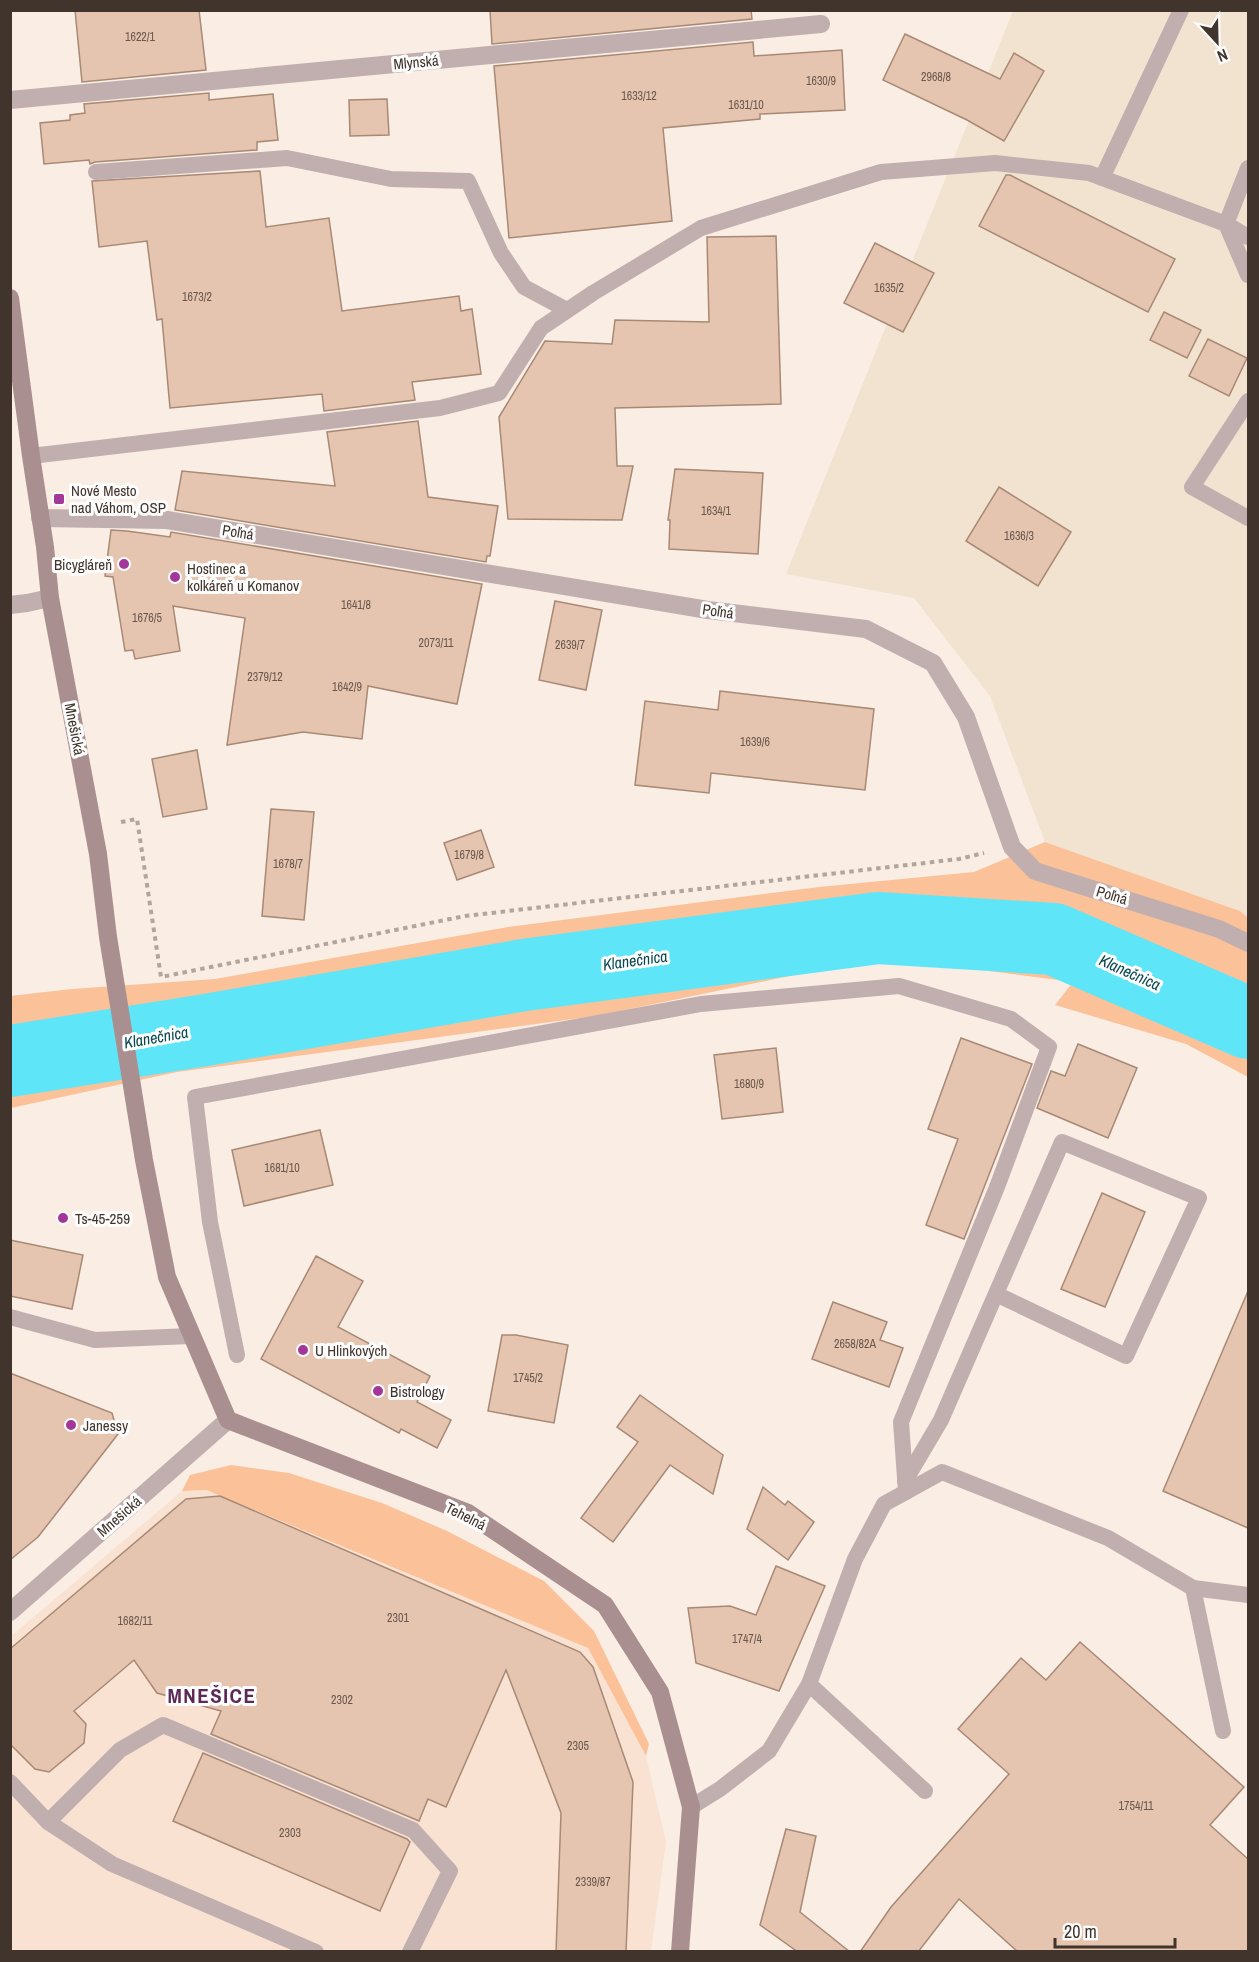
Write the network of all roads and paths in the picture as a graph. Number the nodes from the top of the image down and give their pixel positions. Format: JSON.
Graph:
{"nodes":[{"id":1,"x":1181,"y":10,"type":"edge"},
{"id":2,"x":821,"y":24,"type":"dead end"},
{"id":3,"x":10,"y":100,"type":"edge"},
{"id":4,"x":1248,"y":168,"type":"edge"},
{"id":5,"x":96,"y":172,"type":"dead end"},
{"id":6,"x":1102,"y":178,"type":"junction"},
{"id":7,"x":1226,"y":224,"type":"junction"},
{"id":8,"x":1248,"y":237,"type":"edge"},
{"id":9,"x":1248,"y":275,"type":"edge"},
{"id":10,"x":10,"y":298,"type":"edge"},
{"id":11,"x":567,"y":310,"type":"junction"},
{"id":12,"x":1248,"y":401,"type":"edge"},
{"id":13,"x":31,"y":456,"type":"junction"},
{"id":14,"x":40,"y":518,"type":"junction"},
{"id":15,"x":1248,"y":518,"type":"edge"},
{"id":16,"x":50,"y":598,"type":"junction"},
{"id":17,"x":10,"y":604,"type":"edge"},
{"id":18,"x":114,"y":823,"type":"dead end"},
{"id":19,"x":1012,"y":847,"type":"junction"},
{"id":20,"x":1248,"y":943,"type":"edge"},
{"id":21,"x":996,"y":1294,"type":"junction"},
{"id":22,"x":10,"y":1317,"type":"edge"},
{"id":23,"x":190,"y":1336,"type":"junction"},
{"id":24,"x":237,"y":1355,"type":"dead end"},
{"id":25,"x":228,"y":1420,"type":"junction"},
{"id":26,"x":905,"y":1486,"type":"junction"},
{"id":27,"x":1192,"y":1588,"type":"junction"},
{"id":28,"x":1248,"y":1595,"type":"edge"},
{"id":29,"x":10,"y":1612,"type":"edge"},
{"id":30,"x":809,"y":1684,"type":"junction"},
{"id":31,"x":1222,"y":1731,"type":"dead end"},
{"id":32,"x":10,"y":1782,"type":"edge"},
{"id":33,"x":925,"y":1791,"type":"dead end"},
{"id":34,"x":691,"y":1807,"type":"junction"},
{"id":35,"x":48,"y":1822,"type":"junction"},
{"id":36,"x":316,"y":1952,"type":"edge"},
{"id":37,"x":410,"y":1952,"type":"edge"},
{"id":38,"x":680,"y":1952,"type":"edge"}],
"edges":[{"from":1,"to":6,"type":"lane"},
{"from":2,"to":3,"type":"street","name":"Mlynská"},
{"from":4,"to":7,"type":"lane"},
{"from":5,"to":11,"type":"lane"},
{"from":6,"to":7,"type":"lane"},
{"from":6,"to":11,"type":"lane"},
{"from":7,"to":8,"type":"lane"},
{"from":7,"to":9,"type":"lane"},
{"from":10,"to":13,"type":"street","name":"Mnešická"},
{"from":11,"to":13,"type":"lane"},
{"from":12,"to":15,"type":"lane"},
{"from":13,"to":14,"type":"street","name":"Mnešická"},
{"from":14,"to":16,"type":"street","name":"Mnešická"},
{"from":14,"to":19,"type":"street","name":"Poľná"},
{"from":16,"to":17,"type":"street"},
{"from":16,"to":23,"type":"street","name":"Mnešická"},
{"from":18,"to":19,"type":"path"},
{"from":19,"to":20,"type":"street","name":"Poľná"},
{"from":21,"to":21,"type":"lane"},
{"from":21,"to":26,"type":"lane"},
{"from":22,"to":23,"type":"lane"},
{"from":23,"to":25,"type":"street"},
{"from":24,"to":26,"type":"lane"},
{"from":25,"to":29,"type":"street","name":"Mnešická"},
{"from":25,"to":34,"type":"street","name":"Tehelná"},
{"from":26,"to":27,"type":"lane"},
{"from":26,"to":30,"type":"lane"},
{"from":27,"to":28,"type":"lane"},
{"from":27,"to":31,"type":"lane"},
{"from":30,"to":33,"type":"lane"},
{"from":30,"to":34,"type":"lane"},
{"from":32,"to":35,"type":"lane"},
{"from":34,"to":38,"type":"street","name":"Tehelná"},
{"from":35,"to":36,"type":"lane"},
{"from":35,"to":37,"type":"lane"}]}
